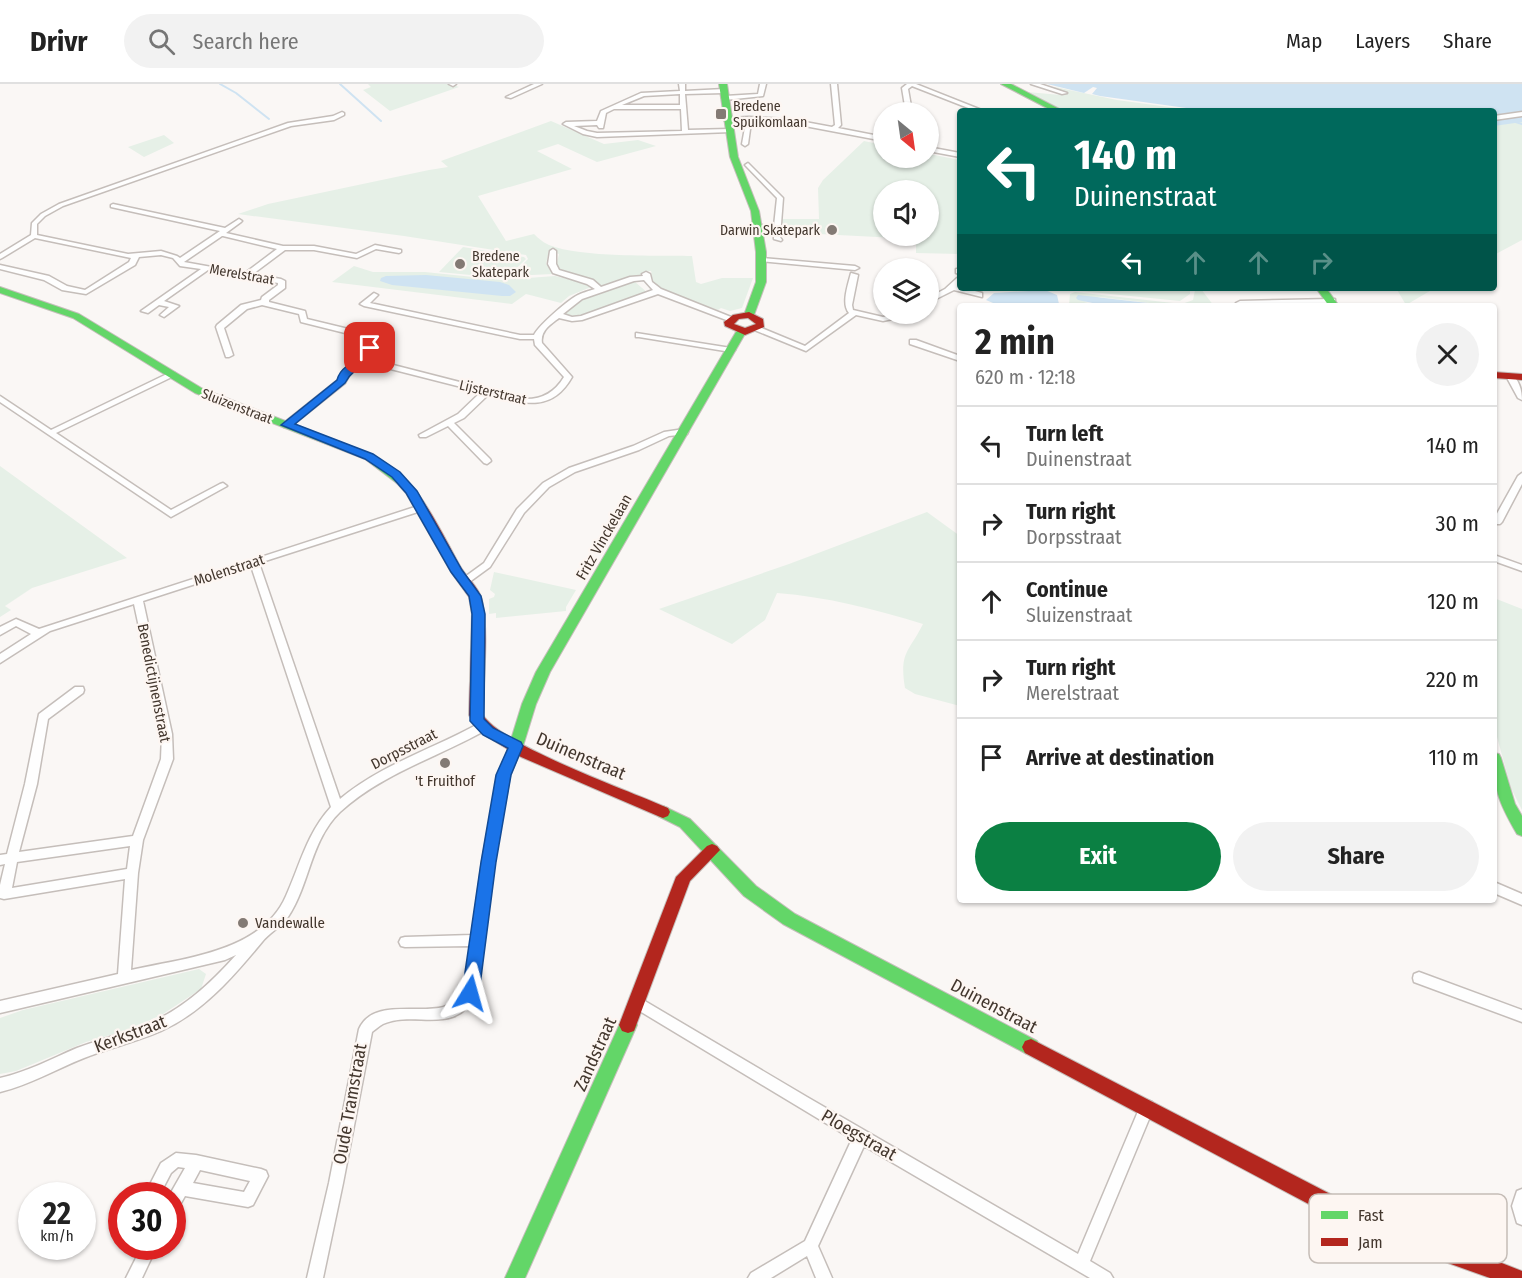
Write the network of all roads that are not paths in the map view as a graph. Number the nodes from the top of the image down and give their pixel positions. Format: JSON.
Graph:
{"nodes":[{"id":1,"x":539,"y":84,"type":"edge"},
{"id":2,"x":682,"y":84,"type":"edge"},
{"id":3,"x":763,"y":84,"type":"edge"},
{"id":4,"x":834,"y":84,"type":"edge"},
{"id":5,"x":911,"y":84,"type":"edge"},
{"id":6,"x":1005,"y":84,"type":"edge"},
{"id":7,"x":1034,"y":84,"type":"edge"},
{"id":8,"x":724,"y":91,"type":"edge"},
{"id":9,"x":683,"y":92,"type":"junction"},
{"id":10,"x":1064,"y":93,"type":"dead end"},
{"id":11,"x":509,"y":97,"type":"dead end"},
{"id":12,"x":907,"y":102,"type":"edge"},
{"id":13,"x":684,"y":106,"type":"junction"},
{"id":14,"x":613,"y":107,"type":"junction"},
{"id":15,"x":968,"y":108,"type":"edge"},
{"id":16,"x":1053,"y":108,"type":"edge"},
{"id":17,"x":342,"y":114,"type":"dead end"},
{"id":18,"x":1522,"y":114,"type":"edge"},
{"id":19,"x":1497,"y":118,"type":"edge"},
{"id":20,"x":749,"y":119,"type":"junction"},
{"id":21,"x":600,"y":123,"type":"junction"},
{"id":22,"x":728,"y":125,"type":"junction"},
{"id":23,"x":834,"y":129,"type":"junction"},
{"id":24,"x":686,"y":132,"type":"junction"},
{"id":25,"x":601,"y":135,"type":"junction"},
{"id":26,"x":873,"y":138,"type":"edge"},
{"id":27,"x":745,"y":144,"type":"dead end"},
{"id":28,"x":939,"y":151,"type":"edge"},
{"id":29,"x":957,"y":154,"type":"edge"},
{"id":30,"x":745,"y":168,"type":"junction"},
{"id":31,"x":113,"y":206,"type":"dead end"},
{"id":32,"x":239,"y":221,"type":"dead end"},
{"id":33,"x":758,"y":227,"type":"junction"},
{"id":34,"x":777,"y":228,"type":"junction"},
{"id":35,"x":224,"y":232,"type":"junction"},
{"id":36,"x":34,"y":236,"type":"junction"},
{"id":37,"x":779,"y":240,"type":"dead end"},
{"id":38,"x":283,"y":248,"type":"junction"},
{"id":39,"x":399,"y":251,"type":"dead end"},
{"id":40,"x":553,"y":251,"type":"dead end"},
{"id":41,"x":0,"y":256,"type":"edge"},
{"id":42,"x":136,"y":256,"type":"junction"},
{"id":43,"x":761,"y":260,"type":"junction"},
{"id":44,"x":179,"y":262,"type":"junction"},
{"id":45,"x":0,"y":267,"type":"edge"},
{"id":46,"x":207,"y":268,"type":"junction"},
{"id":47,"x":248,"y":274,"type":"junction"},
{"id":48,"x":957,"y":283,"type":"edge"},
{"id":49,"x":952,"y":287,"type":"junction"},
{"id":50,"x":957,"y":288,"type":"edge"},
{"id":51,"x":600,"y":290,"type":"junction"},
{"id":52,"x":0,"y":291,"type":"edge"},
{"id":53,"x":658,"y":291,"type":"junction"},
{"id":54,"x":966,"y":291,"type":"edge"},
{"id":55,"x":374,"y":295,"type":"dead end"},
{"id":56,"x":939,"y":295,"type":"edge"},
{"id":57,"x":980,"y":295,"type":"dead end"},
{"id":58,"x":158,"y":302,"type":"junction"},
{"id":59,"x":264,"y":302,"type":"junction"},
{"id":60,"x":146,"y":311,"type":"dead end"},
{"id":61,"x":854,"y":313,"type":"junction"},
{"id":62,"x":164,"y":315,"type":"dead end"},
{"id":63,"x":556,"y":315,"type":"junction"},
{"id":64,"x":748,"y":315,"type":"junction"},
{"id":65,"x":873,"y":317,"type":"edge"},
{"id":66,"x":732,"y":319,"type":"junction"},
{"id":67,"x":220,"y":329,"type":"junction"},
{"id":68,"x":756,"y":329,"type":"junction"},
{"id":69,"x":211,"y":331,"type":"dead end"},
{"id":70,"x":741,"y":332,"type":"junction"},
{"id":71,"x":639,"y":335,"type":"dead end"},
{"id":72,"x":537,"y":337,"type":"junction"},
{"id":73,"x":914,"y":342,"type":"dead end"},
{"id":74,"x":731,"y":350,"type":"junction"},
{"id":75,"x":229,"y":355,"type":"dead end"},
{"id":76,"x":957,"y":358,"type":"edge"},
{"id":77,"x":366,"y":360,"type":"junction"},
{"id":78,"x":172,"y":375,"type":"junction"},
{"id":79,"x":1497,"y":375,"type":"edge"},
{"id":80,"x":1516,"y":377,"type":"edge"},
{"id":81,"x":487,"y":392,"type":"junction"},
{"id":82,"x":0,"y":398,"type":"edge"},
{"id":83,"x":1522,"y":398,"type":"edge"},
{"id":84,"x":449,"y":423,"type":"junction"},
{"id":85,"x":287,"y":425,"type":"junction"},
{"id":86,"x":684,"y":432,"type":"junction"},
{"id":87,"x":50,"y":433,"type":"junction"},
{"id":88,"x":423,"y":435,"type":"dead end"},
{"id":89,"x":487,"y":461,"type":"dead end"},
{"id":90,"x":1522,"y":476,"type":"edge"},
{"id":91,"x":223,"y":486,"type":"dead end"},
{"id":92,"x":421,"y":508,"type":"junction"},
{"id":93,"x":1497,"y":522,"type":"dead end"},
{"id":94,"x":1497,"y":559,"type":"edge"},
{"id":95,"x":254,"y":562,"type":"junction"},
{"id":96,"x":1522,"y":568,"type":"edge"},
{"id":97,"x":465,"y":581,"type":"junction"},
{"id":98,"x":138,"y":600,"type":"junction"},
{"id":99,"x":0,"y":632,"type":"edge"},
{"id":100,"x":38,"y":633,"type":"junction"},
{"id":101,"x":0,"y":659,"type":"edge"},
{"id":102,"x":79,"y":690,"type":"dead end"},
{"id":103,"x":482,"y":727,"type":"junction"},
{"id":104,"x":516,"y":746,"type":"junction"},
{"id":105,"x":1497,"y":768,"type":"edge"},
{"id":106,"x":337,"y":808,"type":"junction"},
{"id":107,"x":1522,"y":830,"type":"edge"},
{"id":108,"x":137,"y":840,"type":"junction"},
{"id":109,"x":712,"y":850,"type":"junction"},
{"id":110,"x":6,"y":859,"type":"edge"},
{"id":111,"x":132,"y":873,"type":"junction"},
{"id":112,"x":1497,"y":888,"type":"edge"},
{"id":113,"x":1522,"y":900,"type":"edge"},
{"id":114,"x":266,"y":929,"type":"junction"},
{"id":115,"x":478,"y":940,"type":"junction"},
{"id":116,"x":405,"y":942,"type":"dead end"},
{"id":117,"x":124,"y":977,"type":"junction"},
{"id":118,"x":1419,"y":978,"type":"dead end"},
{"id":119,"x":638,"y":1003,"type":"junction"},
{"id":120,"x":0,"y":1007,"type":"edge"},
{"id":121,"x":1522,"y":1016,"type":"edge"},
{"id":122,"x":0,"y":1085,"type":"edge"},
{"id":123,"x":1147,"y":1107,"type":"junction"},
{"id":124,"x":861,"y":1136,"type":"junction"},
{"id":125,"x":196,"y":1162,"type":"junction"},
{"id":126,"x":158,"y":1182,"type":"edge"},
{"id":127,"x":185,"y":1182,"type":"edge"},
{"id":128,"x":186,"y":1189,"type":"edge"},
{"id":129,"x":1313,"y":1194,"type":"edge"},
{"id":130,"x":1522,"y":1196,"type":"edge"},
{"id":131,"x":1522,"y":1218,"type":"edge"},
{"id":132,"x":810,"y":1246,"type":"junction"},
{"id":133,"x":143,"y":1260,"type":"edge"},
{"id":134,"x":1475,"y":1263,"type":"edge"},
{"id":135,"x":1081,"y":1264,"type":"junction"},
{"id":136,"x":1522,"y":1272,"type":"edge"},
{"id":137,"x":134,"y":1278,"type":"edge"},
{"id":138,"x":315,"y":1278,"type":"edge"},
{"id":139,"x":515,"y":1278,"type":"edge"},
{"id":140,"x":756,"y":1278,"type":"edge"},
{"id":141,"x":824,"y":1278,"type":"edge"},
{"id":142,"x":1105,"y":1278,"type":"edge"},
{"id":143,"x":1515,"y":1278,"type":"edge"},
{"id":144,"x":1520,"y":1278,"type":"edge"}],
"edges":[{"from":1,"to":11,"type":"street"},
{"from":2,"to":9,"type":"street"},
{"from":3,"to":8,"type":"street"},
{"from":4,"to":23,"type":"street"},
{"from":5,"to":12,"type":"street"},
{"from":5,"to":15,"type":"street"},
{"from":6,"to":16,"type":"street"},
{"from":7,"to":10,"type":"street"},
{"from":8,"to":9,"type":"street"},
{"from":8,"to":22,"type":"street"},
{"from":9,"to":13,"type":"street"},
{"from":9,"to":14,"type":"street"},
{"from":13,"to":14,"type":"street"},
{"from":13,"to":24,"type":"street"},
{"from":14,"to":21,"type":"street"},
{"from":17,"to":36,"type":"street"},
{"from":18,"to":19,"type":"street"},
{"from":20,"to":22,"type":"street"},
{"from":20,"to":23,"type":"street"},
{"from":20,"to":27,"type":"street"},
{"from":21,"to":25,"type":"street"},
{"from":21,"to":25,"type":"street"},
{"from":22,"to":24,"type":"street"},
{"from":22,"to":30,"type":"street"},
{"from":23,"to":26,"type":"street"},
{"from":24,"to":25,"type":"street"},
{"from":28,"to":29,"type":"street"},
{"from":30,"to":33,"type":"street"},
{"from":30,"to":34,"type":"street"},
{"from":31,"to":35,"type":"street"},
{"from":32,"to":35,"type":"street"},
{"from":33,"to":34,"type":"street"},
{"from":33,"to":43,"type":"street"},
{"from":34,"to":37,"type":"street"},
{"from":35,"to":38,"type":"street"},
{"from":35,"to":44,"type":"street"},
{"from":36,"to":41,"type":"street"},
{"from":36,"to":42,"type":"street","name":"Merelstraat"},
{"from":38,"to":39,"type":"street"},
{"from":38,"to":47,"type":"street"},
{"from":40,"to":51,"type":"street"},
{"from":42,"to":44,"type":"street","name":"Merelstraat"},
{"from":42,"to":45,"type":"street"},
{"from":43,"to":61,"type":"street"},
{"from":43,"to":64,"type":"street"},
{"from":44,"to":46,"type":"street","name":"Merelstraat"},
{"from":46,"to":47,"type":"street","name":"Merelstraat"},
{"from":46,"to":58,"type":"street"},
{"from":47,"to":59,"type":"street","name":"Merelstraat"},
{"from":48,"to":49,"type":"street"},
{"from":49,"to":50,"type":"street"},
{"from":49,"to":56,"type":"street"},
{"from":51,"to":53,"type":"street"},
{"from":51,"to":63,"type":"street"},
{"from":52,"to":78,"type":"street","name":"Sluizenstraat"},
{"from":53,"to":63,"type":"street"},
{"from":53,"to":66,"type":"street"},
{"from":54,"to":57,"type":"street"},
{"from":55,"to":72,"type":"street"},
{"from":58,"to":60,"type":"street"},
{"from":58,"to":62,"type":"street"},
{"from":59,"to":67,"type":"street"},
{"from":59,"to":77,"type":"street","name":"Merelstraat"},
{"from":61,"to":65,"type":"street"},
{"from":61,"to":68,"type":"street"},
{"from":63,"to":72,"type":"street"},
{"from":64,"to":66,"type":"street"},
{"from":64,"to":68,"type":"street"},
{"from":66,"to":70,"type":"street"},
{"from":67,"to":69,"type":"street"},
{"from":67,"to":75,"type":"street"},
{"from":68,"to":70,"type":"street"},
{"from":70,"to":74,"type":"street","name":"Fritz Vinckelaan"},
{"from":71,"to":74,"type":"street"},
{"from":72,"to":81,"type":"street","name":"Lijsterstraat"},
{"from":73,"to":76,"type":"street"},
{"from":74,"to":86,"type":"street","name":"Fritz Vinckelaan"},
{"from":77,"to":81,"type":"street","name":"Lijsterstraat"},
{"from":77,"to":85,"type":"street"},
{"from":78,"to":85,"type":"street","name":"Sluizenstraat"},
{"from":78,"to":87,"type":"street"},
{"from":79,"to":80,"type":"street"},
{"from":80,"to":83,"type":"street"},
{"from":81,"to":84,"type":"street"},
{"from":82,"to":87,"type":"street"},
{"from":84,"to":88,"type":"street"},
{"from":84,"to":89,"type":"street"},
{"from":85,"to":92,"type":"street","name":"Sluizenstraat"},
{"from":86,"to":97,"type":"street"},
{"from":86,"to":104,"type":"street","name":"Fritz Vinckelaan"},
{"from":87,"to":91,"type":"street"},
{"from":90,"to":93,"type":"street"},
{"from":92,"to":95,"type":"street","name":"Molenstraat"},
{"from":92,"to":97,"type":"street","name":"Sluizenstraat"},
{"from":94,"to":96,"type":"street"},
{"from":95,"to":98,"type":"street","name":"Molenstraat"},
{"from":95,"to":106,"type":"street"},
{"from":97,"to":103,"type":"street"},
{"from":98,"to":100,"type":"street","name":"Molenstraat"},
{"from":98,"to":108,"type":"street","name":"Benedictijnenstraat"},
{"from":99,"to":100,"type":"street"},
{"from":100,"to":101,"type":"street","name":"Molenstraat"},
{"from":102,"to":110,"type":"street"},
{"from":103,"to":104,"type":"street","name":"Duinenstraat"},
{"from":103,"to":106,"type":"street","name":"Dorpsstraat"},
{"from":104,"to":109,"type":"street","name":"Duinenstraat"},
{"from":104,"to":115,"type":"street","name":"Oude Tramstraat"},
{"from":105,"to":107,"type":"street"},
{"from":106,"to":114,"type":"street","name":"Dorpsstraat"},
{"from":108,"to":110,"type":"street"},
{"from":108,"to":111,"type":"street","name":"Benedictijnenstraat"},
{"from":109,"to":119,"type":"street","name":"Zandstraat"},
{"from":109,"to":123,"type":"street","name":"Duinenstraat"},
{"from":110,"to":111,"type":"street"},
{"from":111,"to":117,"type":"street","name":"Benedictijnenstraat"},
{"from":112,"to":113,"type":"street"},
{"from":114,"to":117,"type":"street","name":"Dorpsstraat"},
{"from":114,"to":122,"type":"street","name":"Kerkstraat"},
{"from":115,"to":116,"type":"street"},
{"from":115,"to":138,"type":"street","name":"Oude Tramstraat"},
{"from":117,"to":120,"type":"street","name":"Dorpsstraat"},
{"from":118,"to":121,"type":"street"},
{"from":119,"to":124,"type":"street","name":"Ploegstraat"},
{"from":119,"to":139,"type":"street","name":"Zandstraat"},
{"from":123,"to":129,"type":"street","name":"Duinenstraat"},
{"from":123,"to":135,"type":"street"},
{"from":124,"to":132,"type":"street"},
{"from":124,"to":135,"type":"street","name":"Ploegstraat"},
{"from":125,"to":126,"type":"street"},
{"from":125,"to":127,"type":"street"},
{"from":125,"to":128,"type":"street"},
{"from":130,"to":131,"type":"street"},
{"from":132,"to":140,"type":"street"},
{"from":132,"to":141,"type":"street"},
{"from":133,"to":137,"type":"street"},
{"from":134,"to":143,"type":"street","name":"Duinenstraat"},
{"from":135,"to":142,"type":"street","name":"Ploegstraat"},
{"from":136,"to":144,"type":"street"}]}
